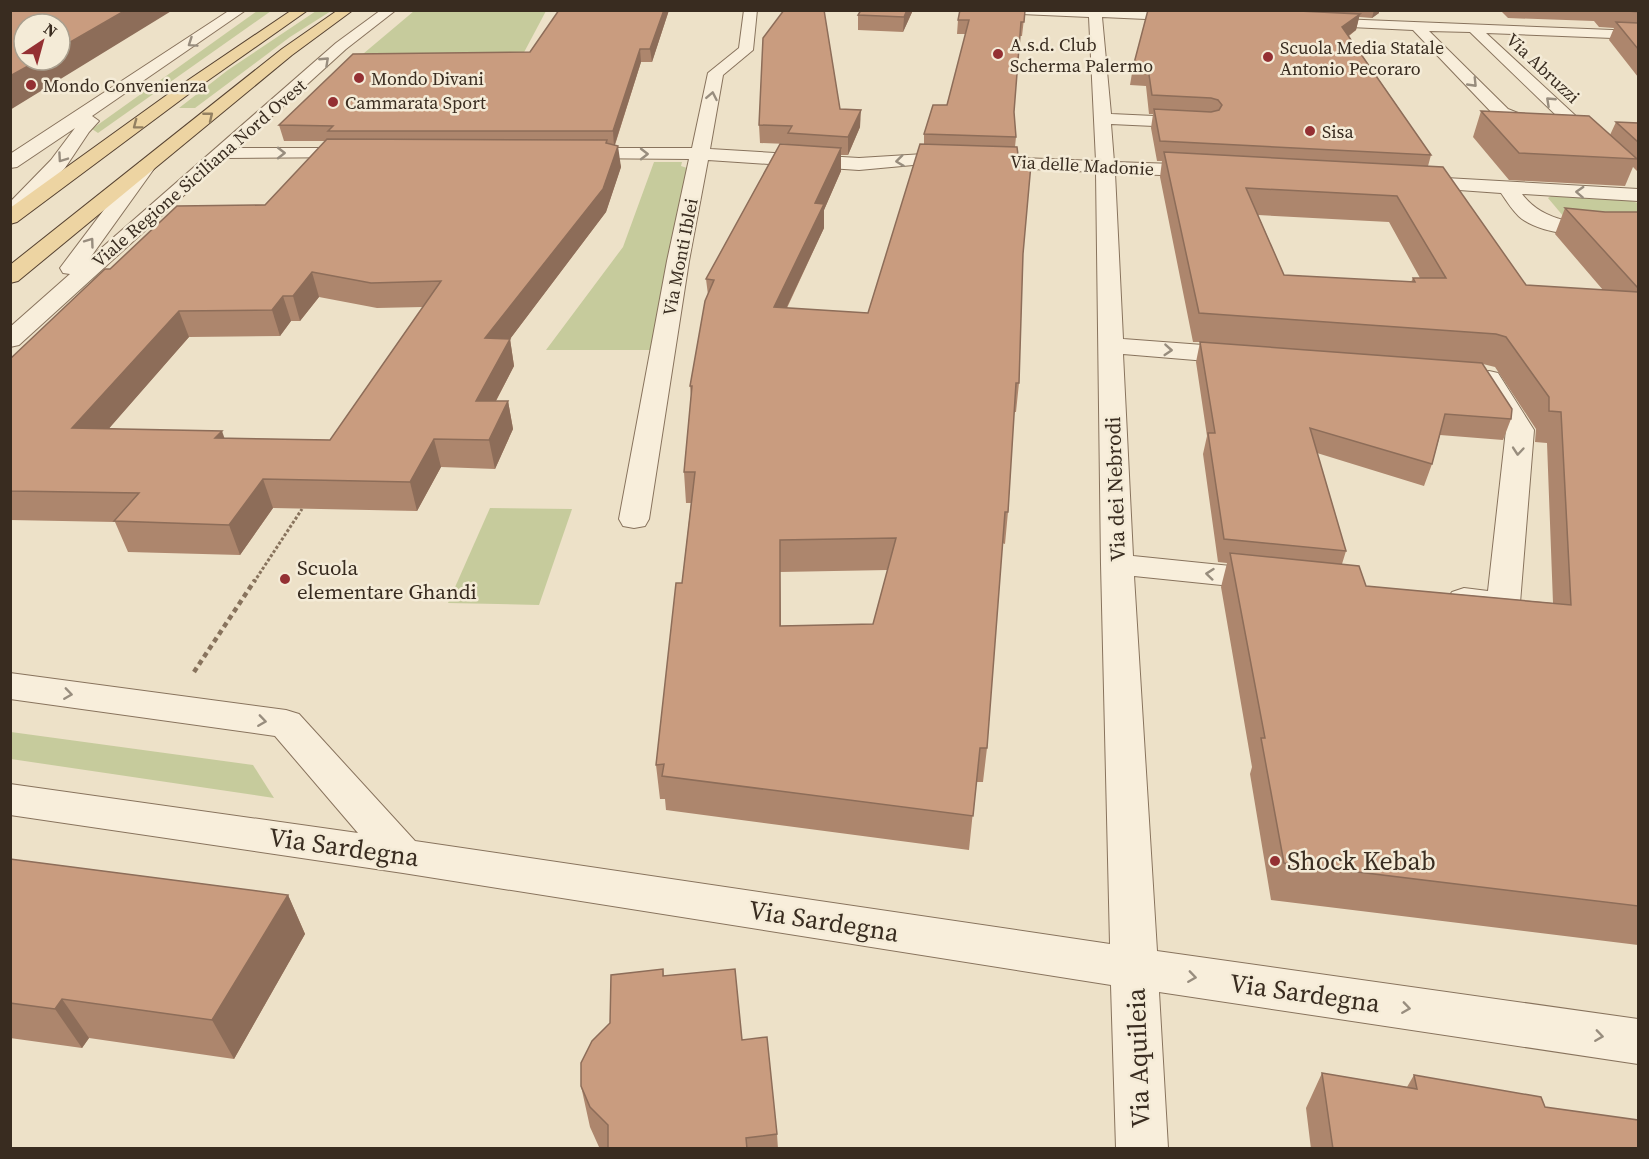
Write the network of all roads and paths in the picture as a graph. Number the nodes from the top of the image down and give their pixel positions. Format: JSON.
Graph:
{"nodes":[{"id":1,"x":240,"y":10,"type":"edge"},
{"id":2,"x":278,"y":10,"type":"edge"},
{"id":3,"x":302,"y":10,"type":"edge"},
{"id":4,"x":346,"y":10,"type":"edge"},
{"id":5,"x":367,"y":10,"type":"edge"},
{"id":6,"x":390,"y":10,"type":"edge"},
{"id":7,"x":751,"y":10,"type":"edge"},
{"id":8,"x":1021,"y":10,"type":"edge"},
{"id":9,"x":1370,"y":10,"type":"edge"},
{"id":10,"x":1095,"y":12,"type":"edge"},
{"id":11,"x":1579,"y":17,"type":"dead end"},
{"id":12,"x":1199,"y":18,"type":"edge"},
{"id":13,"x":1299,"y":22,"type":"edge"},
{"id":14,"x":1417,"y":26,"type":"junction"},
{"id":15,"x":1473,"y":28,"type":"junction"},
{"id":16,"x":1500,"y":30,"type":"junction"},
{"id":17,"x":1564,"y":32,"type":"junction"},
{"id":18,"x":1594,"y":33,"type":"junction"},
{"id":19,"x":1638,"y":35,"type":"edge"},
{"id":20,"x":1575,"y":43,"type":"dead end"},
{"id":21,"x":287,"y":52,"type":"junction"},
{"id":22,"x":130,"y":85,"type":"junction"},
{"id":23,"x":184,"y":90,"type":"junction"},
{"id":24,"x":1103,"y":119,"type":"junction"},
{"id":25,"x":1207,"y":124,"type":"edge"},
{"id":26,"x":1575,"y":124,"type":"junction"},
{"id":27,"x":19,"y":151,"type":"edge"},
{"id":28,"x":222,"y":153,"type":"junction"},
{"id":29,"x":378,"y":153,"type":"edge"},
{"id":30,"x":558,"y":153,"type":"edge"},
{"id":31,"x":701,"y":154,"type":"junction"},
{"id":32,"x":1611,"y":159,"type":"edge"},
{"id":33,"x":10,"y":163,"type":"edge"},
{"id":34,"x":1105,"y":165,"type":"junction"},
{"id":35,"x":147,"y":166,"type":"junction"},
{"id":36,"x":1229,"y":172,"type":"edge"},
{"id":37,"x":1391,"y":181,"type":"edge"},
{"id":38,"x":1637,"y":187,"type":"edge"},
{"id":39,"x":1507,"y":188,"type":"junction"},
{"id":40,"x":10,"y":216,"type":"edge"},
{"id":41,"x":1638,"y":230,"type":"edge"},
{"id":42,"x":10,"y":276,"type":"edge"},
{"id":43,"x":12,"y":338,"type":"edge"},
{"id":44,"x":1110,"y":346,"type":"junction"},
{"id":45,"x":1275,"y":358,"type":"edge"},
{"id":46,"x":1462,"y":372,"type":"edge"},
{"id":47,"x":302,"y":508,"type":"dead end"},
{"id":48,"x":634,"y":519,"type":"dead end"},
{"id":49,"x":1117,"y":564,"type":"junction"},
{"id":50,"x":1295,"y":582,"type":"edge"},
{"id":51,"x":1434,"y":596,"type":"edge"},
{"id":52,"x":193,"y":673,"type":"dead end"},
{"id":53,"x":10,"y":686,"type":"edge"},
{"id":54,"x":10,"y":799,"type":"edge"},
{"id":55,"x":403,"y":856,"type":"junction"},
{"id":56,"x":1134,"y":968,"type":"junction"},
{"id":57,"x":1638,"y":1042,"type":"edge"},
{"id":58,"x":1142,"y":1149,"type":"edge"}],
"edges":[{"from":1,"to":22,"type":"street","one_way":true},
{"from":2,"to":23,"type":"main road"},
{"from":3,"to":23,"type":"main road"},
{"from":4,"to":21,"type":"main road","name":"Viale Regione Siciliana Nord Ovest"},
{"from":5,"to":21,"type":"main road"},
{"from":28,"to":6,"type":"street","name":"Viale Regione Siciliana Nord Ovest","one_way":true},
{"from":31,"to":7,"type":"street","name":"Via Monti Iblei","one_way":true},
{"from":8,"to":10,"type":"street"},
{"from":9,"to":16,"type":"street"},
{"from":10,"to":12,"type":"street"},
{"from":10,"to":24,"type":"street","name":"Via dei Nebrodi"},
{"from":11,"to":18,"type":"street"},
{"from":13,"to":14,"type":"street"},
{"from":14,"to":15,"type":"street"},
{"from":14,"to":26,"type":"street","one_way":true},
{"from":15,"to":16,"type":"street"},
{"from":26,"to":15,"type":"street","name":"Via Abruzzi","one_way":true},
{"from":16,"to":17,"type":"street"},
{"from":17,"to":18,"type":"street"},
{"from":17,"to":20,"type":"street"},
{"from":18,"to":19,"type":"street"},
{"from":35,"to":21,"type":"main road","name":"Viale Regione Siciliana Nord Ovest","one_way":true},
{"from":22,"to":27,"type":"street"},
{"from":22,"to":40,"type":"street","one_way":true},
{"from":23,"to":40,"type":"main road","one_way":true},
{"from":24,"to":25,"type":"street"},
{"from":24,"to":34,"type":"street","name":"Via dei Nebrodi"},
{"from":26,"to":32,"type":"street","name":"Via Abruzzi"},
{"from":27,"to":33,"type":"street"},
{"from":28,"to":29,"type":"street","one_way":true},
{"from":28,"to":43,"type":"street","name":"Viale Regione Siciliana Nord Ovest"},
{"from":30,"to":31,"type":"street","name":"Via delle Madonie","one_way":true},
{"from":34,"to":31,"type":"street","name":"Via delle Madonie","one_way":true},
{"from":31,"to":48,"type":"street","name":"Via Monti Iblei"},
{"from":34,"to":36,"type":"street","name":"Via delle Madonie"},
{"from":34,"to":44,"type":"street","name":"Via dei Nebrodi"},
{"from":35,"to":42,"type":"main road","name":"Viale Regione Siciliana Nord Ovest"},
{"from":43,"to":35,"type":"street","one_way":true},
{"from":37,"to":39,"type":"street"},
{"from":38,"to":39,"type":"street","one_way":true},
{"from":39,"to":41,"type":"street"},
{"from":44,"to":45,"type":"street","one_way":true},
{"from":44,"to":49,"type":"street","name":"Via dei Nebrodi"},
{"from":46,"to":51,"type":"street","one_way":true},
{"from":47,"to":52,"type":"path"},
{"from":50,"to":49,"type":"street","one_way":true},
{"from":49,"to":56,"type":"street","name":"Via dei Nebrodi"},
{"from":53,"to":55,"type":"street","one_way":true},
{"from":54,"to":55,"type":"street","name":"Via Sardegna"},
{"from":55,"to":56,"type":"street","name":"Via Sardegna"},
{"from":56,"to":57,"type":"street","name":"Via Sardegna","one_way":true},
{"from":56,"to":58,"type":"street","name":"Via Aquileia"}]}
